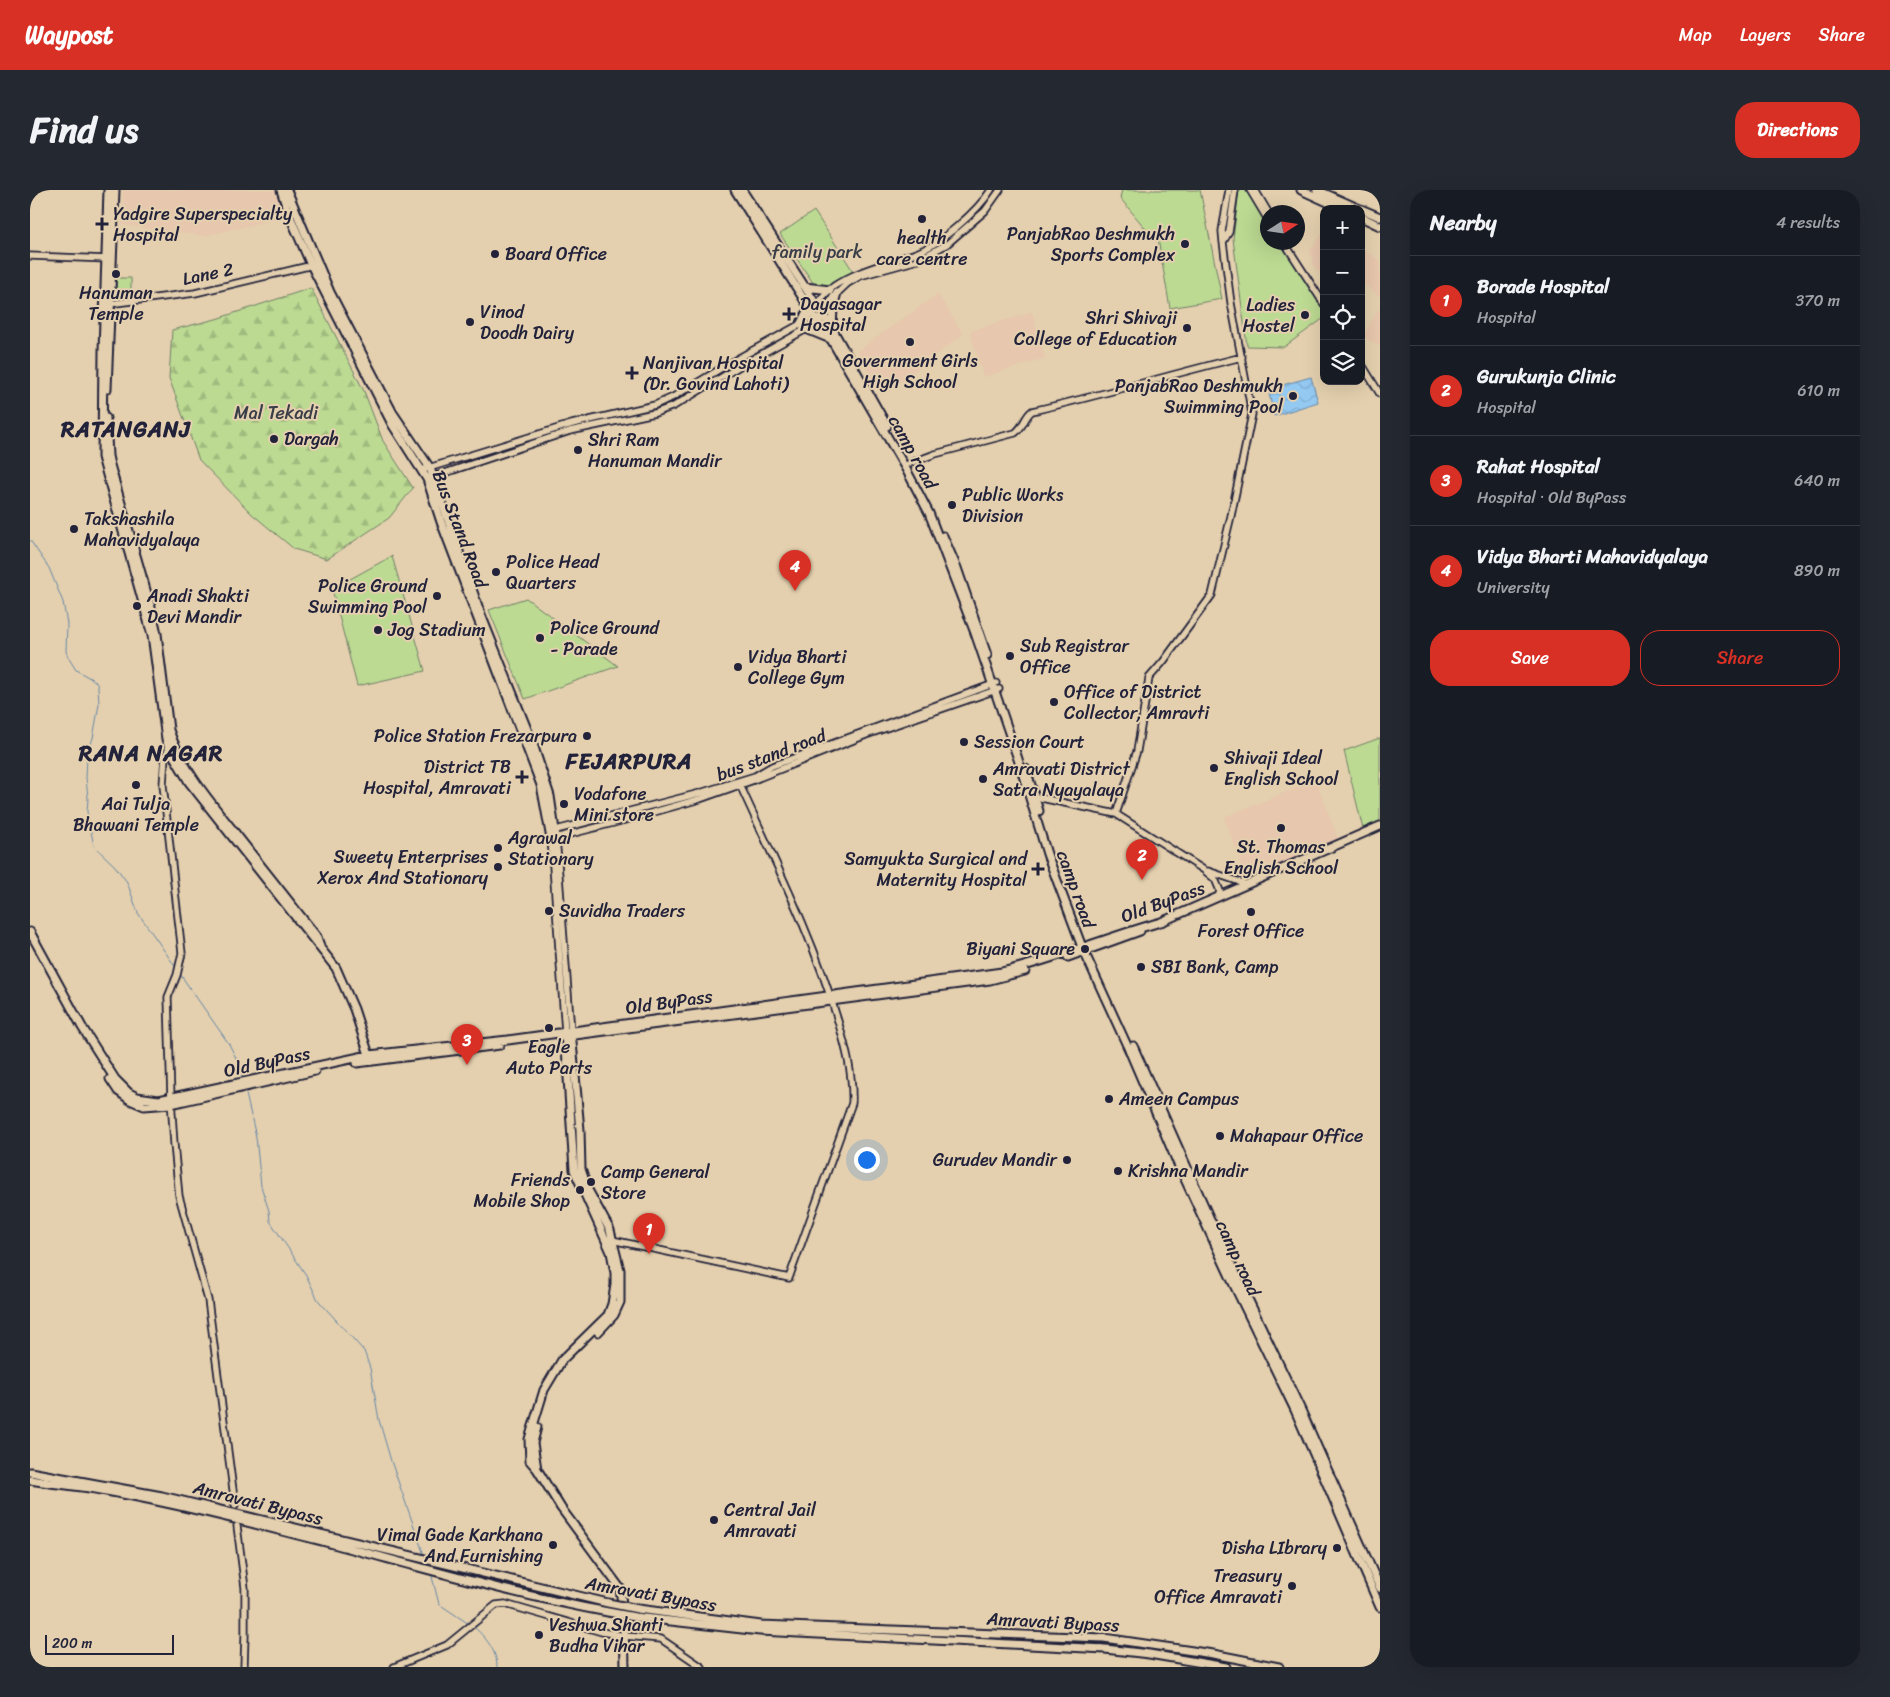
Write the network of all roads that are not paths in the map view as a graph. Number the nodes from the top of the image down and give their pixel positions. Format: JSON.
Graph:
{"nodes":[{"id":1,"x":108,"y":190,"type":"edge"},
{"id":2,"x":115,"y":190,"type":"edge"},
{"id":3,"x":281,"y":190,"type":"edge"},
{"id":4,"x":287,"y":190,"type":"edge"},
{"id":5,"x":735,"y":190,"type":"edge"},
{"id":6,"x":742,"y":190,"type":"edge"},
{"id":7,"x":991,"y":190,"type":"edge"},
{"id":8,"x":1000,"y":190,"type":"edge"},
{"id":9,"x":1229,"y":190,"type":"edge"},
{"id":10,"x":1236,"y":190,"type":"edge"},
{"id":11,"x":1250,"y":190,"type":"edge"},
{"id":12,"x":1255,"y":190,"type":"edge"},
{"id":13,"x":1301,"y":190,"type":"edge"},
{"id":14,"x":1317,"y":190,"type":"edge"},
{"id":15,"x":1264,"y":205,"type":"edge"},
{"id":16,"x":1334,"y":205,"type":"edge"},
{"id":17,"x":1352,"y":205,"type":"edge"},
{"id":18,"x":1260,"y":207,"type":"edge"},
{"id":19,"x":1365,"y":211,"type":"edge"},
{"id":20,"x":1380,"y":217,"type":"edge"},
{"id":21,"x":1365,"y":219,"type":"edge"},
{"id":22,"x":1380,"y":226,"type":"edge"},
{"id":23,"x":1223,"y":242,"type":"junction"},
{"id":24,"x":1289,"y":250,"type":"edge"},
{"id":25,"x":30,"y":256,"type":"edge"},
{"id":26,"x":109,"y":259,"type":"junction"},
{"id":27,"x":314,"y":264,"type":"junction"},
{"id":28,"x":805,"y":287,"type":"junction"},
{"id":29,"x":834,"y":291,"type":"junction"},
{"id":30,"x":1320,"y":298,"type":"edge"},
{"id":31,"x":107,"y":304,"type":"junction"},
{"id":32,"x":817,"y":305,"type":"junction"},
{"id":33,"x":809,"y":307,"type":"junction"},
{"id":34,"x":813,"y":314,"type":"junction"},
{"id":35,"x":822,"y":314,"type":"junction"},
{"id":36,"x":818,"y":322,"type":"junction"},
{"id":37,"x":803,"y":327,"type":"junction"},
{"id":38,"x":832,"y":329,"type":"junction"},
{"id":39,"x":831,"y":339,"type":"junction"},
{"id":40,"x":1242,"y":357,"type":"junction"},
{"id":41,"x":1365,"y":370,"type":"edge"},
{"id":42,"x":1380,"y":394,"type":"edge"},
{"id":43,"x":908,"y":464,"type":"junction"},
{"id":44,"x":430,"y":468,"type":"junction"},
{"id":45,"x":422,"y":470,"type":"junction"},
{"id":46,"x":430,"y":478,"type":"junction"},
{"id":47,"x":995,"y":686,"type":"junction"},
{"id":48,"x":171,"y":745,"type":"junction"},
{"id":49,"x":740,"y":785,"type":"junction"},
{"id":50,"x":1032,"y":796,"type":"junction"},
{"id":51,"x":1116,"y":814,"type":"junction"},
{"id":52,"x":1380,"y":826,"type":"edge"},
{"id":53,"x":553,"y":835,"type":"junction"},
{"id":54,"x":1204,"y":870,"type":"junction"},
{"id":55,"x":1246,"y":884,"type":"junction"},
{"id":56,"x":1218,"y":897,"type":"junction"},
{"id":57,"x":30,"y":932,"type":"edge"},
{"id":58,"x":30,"y":943,"type":"edge"},
{"id":59,"x":1085,"y":949,"type":"junction"},
{"id":60,"x":832,"y":999,"type":"junction"},
{"id":61,"x":568,"y":1034,"type":"junction"},
{"id":62,"x":370,"y":1058,"type":"junction"},
{"id":63,"x":171,"y":1101,"type":"junction"},
{"id":64,"x":612,"y":1240,"type":"junction"},
{"id":65,"x":537,"y":1469,"type":"junction"},
{"id":66,"x":30,"y":1472,"type":"edge"},
{"id":67,"x":30,"y":1480,"type":"edge"},
{"id":68,"x":235,"y":1505,"type":"dead end"},
{"id":69,"x":237,"y":1526,"type":"dead end"},
{"id":70,"x":1380,"y":1588,"type":"edge"},
{"id":71,"x":1380,"y":1607,"type":"edge"},
{"id":72,"x":625,"y":1636,"type":"junction"},
{"id":73,"x":244,"y":1667,"type":"edge"},
{"id":74,"x":394,"y":1667,"type":"edge"},
{"id":75,"x":625,"y":1667,"type":"edge"},
{"id":76,"x":702,"y":1667,"type":"edge"},
{"id":77,"x":1226,"y":1667,"type":"edge"},
{"id":78,"x":1279,"y":1667,"type":"edge"}],
"edges":[{"from":1,"to":26,"type":"main road"},
{"from":2,"to":26,"type":"main road"},
{"from":3,"to":27,"type":"main road","name":"Bus Stand Road"},
{"from":4,"to":27,"type":"main road","name":"Bus Stand Road"},
{"from":5,"to":33,"type":"main road","name":"camp road"},
{"from":6,"to":28,"type":"main road","name":"camp road"},
{"from":7,"to":29,"type":"street"},
{"from":8,"to":29,"type":"street"},
{"from":9,"to":23,"type":"street"},
{"from":10,"to":23,"type":"street"},
{"from":11,"to":18,"type":"street"},
{"from":12,"to":15,"type":"street"},
{"from":13,"to":16,"type":"main road"},
{"from":14,"to":17,"type":"main road"},
{"from":19,"to":20,"type":"main road"},
{"from":21,"to":22,"type":"main road"},
{"from":23,"to":40,"type":"street"},
{"from":24,"to":30,"type":"street"},
{"from":25,"to":26,"type":"street"},
{"from":26,"to":31,"type":"main road"},
{"from":27,"to":31,"type":"street","name":"Lane 2"},
{"from":27,"to":44,"type":"main road","name":"Bus Stand Road"},
{"from":27,"to":45,"type":"main road","name":"Bus Stand Road"},
{"from":28,"to":29,"type":"main road"},
{"from":28,"to":32,"type":"main road","name":"camp road"},
{"from":29,"to":32,"type":"street"},
{"from":29,"to":35,"type":"street"},
{"from":29,"to":38,"type":"main road"},
{"from":31,"to":48,"type":"main road"},
{"from":32,"to":34,"type":"street"},
{"from":32,"to":35,"type":"main road","name":"camp road"},
{"from":33,"to":34,"type":"main road","name":"camp road"},
{"from":33,"to":37,"type":"main road"},
{"from":34,"to":36,"type":"main road","name":"camp road"},
{"from":34,"to":37,"type":"street"},
{"from":35,"to":36,"type":"street"},
{"from":35,"to":38,"type":"main road","name":"camp road"},
{"from":36,"to":37,"type":"street"},
{"from":36,"to":39,"type":"main road","name":"camp road"},
{"from":37,"to":39,"type":"main road"},
{"from":37,"to":44,"type":"street"},
{"from":37,"to":46,"type":"street"},
{"from":38,"to":43,"type":"main road","name":"camp road"},
{"from":39,"to":47,"type":"main road","name":"camp road"},
{"from":40,"to":43,"type":"street"},
{"from":40,"to":51,"type":"street"},
{"from":41,"to":42,"type":"street"},
{"from":43,"to":47,"type":"main road","name":"camp road"},
{"from":44,"to":45,"type":"street"},
{"from":44,"to":46,"type":"main road","name":"Bus Stand Road"},
{"from":45,"to":46,"type":"main road","name":"Bus Stand Road"},
{"from":46,"to":53,"type":"main road","name":"Bus Stand Road"},
{"from":47,"to":49,"type":"street","name":"bus stand road"},
{"from":47,"to":50,"type":"main road","name":"camp road"},
{"from":47,"to":53,"type":"street","name":"bus stand road"},
{"from":48,"to":62,"type":"main road"},
{"from":48,"to":63,"type":"street"},
{"from":49,"to":53,"type":"street","name":"bus stand road"},
{"from":49,"to":60,"type":"street"},
{"from":50,"to":51,"type":"street"},
{"from":50,"to":59,"type":"main road","name":"camp road"},
{"from":51,"to":54,"type":"street"},
{"from":52,"to":55,"type":"main road","name":"Old ByPass"},
{"from":53,"to":61,"type":"street"},
{"from":54,"to":55,"type":"street"},
{"from":54,"to":56,"type":"street"},
{"from":55,"to":56,"type":"main road","name":"Old ByPass"},
{"from":56,"to":59,"type":"main road","name":"Old ByPass"},
{"from":57,"to":63,"type":"main road","name":"Old ByPass"},
{"from":58,"to":63,"type":"main road","name":"Old ByPass"},
{"from":59,"to":60,"type":"main road","name":"Old ByPass"},
{"from":59,"to":70,"type":"main road","name":"camp road"},
{"from":59,"to":71,"type":"main road","name":"camp road"},
{"from":60,"to":61,"type":"main road","name":"Old ByPass"},
{"from":60,"to":64,"type":"street"},
{"from":61,"to":62,"type":"main road","name":"Old ByPass"},
{"from":61,"to":64,"type":"main road"},
{"from":61,"to":65,"type":"main road"},
{"from":62,"to":63,"type":"main road","name":"Old ByPass"},
{"from":63,"to":68,"type":"street"},
{"from":64,"to":65,"type":"main road"},
{"from":65,"to":72,"type":"main road"},
{"from":66,"to":78,"type":"main road","name":"Amravati Bypass","bridge":true},
{"from":67,"to":77,"type":"main road","name":"Amravati Bypass","bridge":true},
{"from":69,"to":73,"type":"street"},
{"from":72,"to":74,"type":"street"},
{"from":72,"to":75,"type":"main road"},
{"from":72,"to":76,"type":"street"}]}
